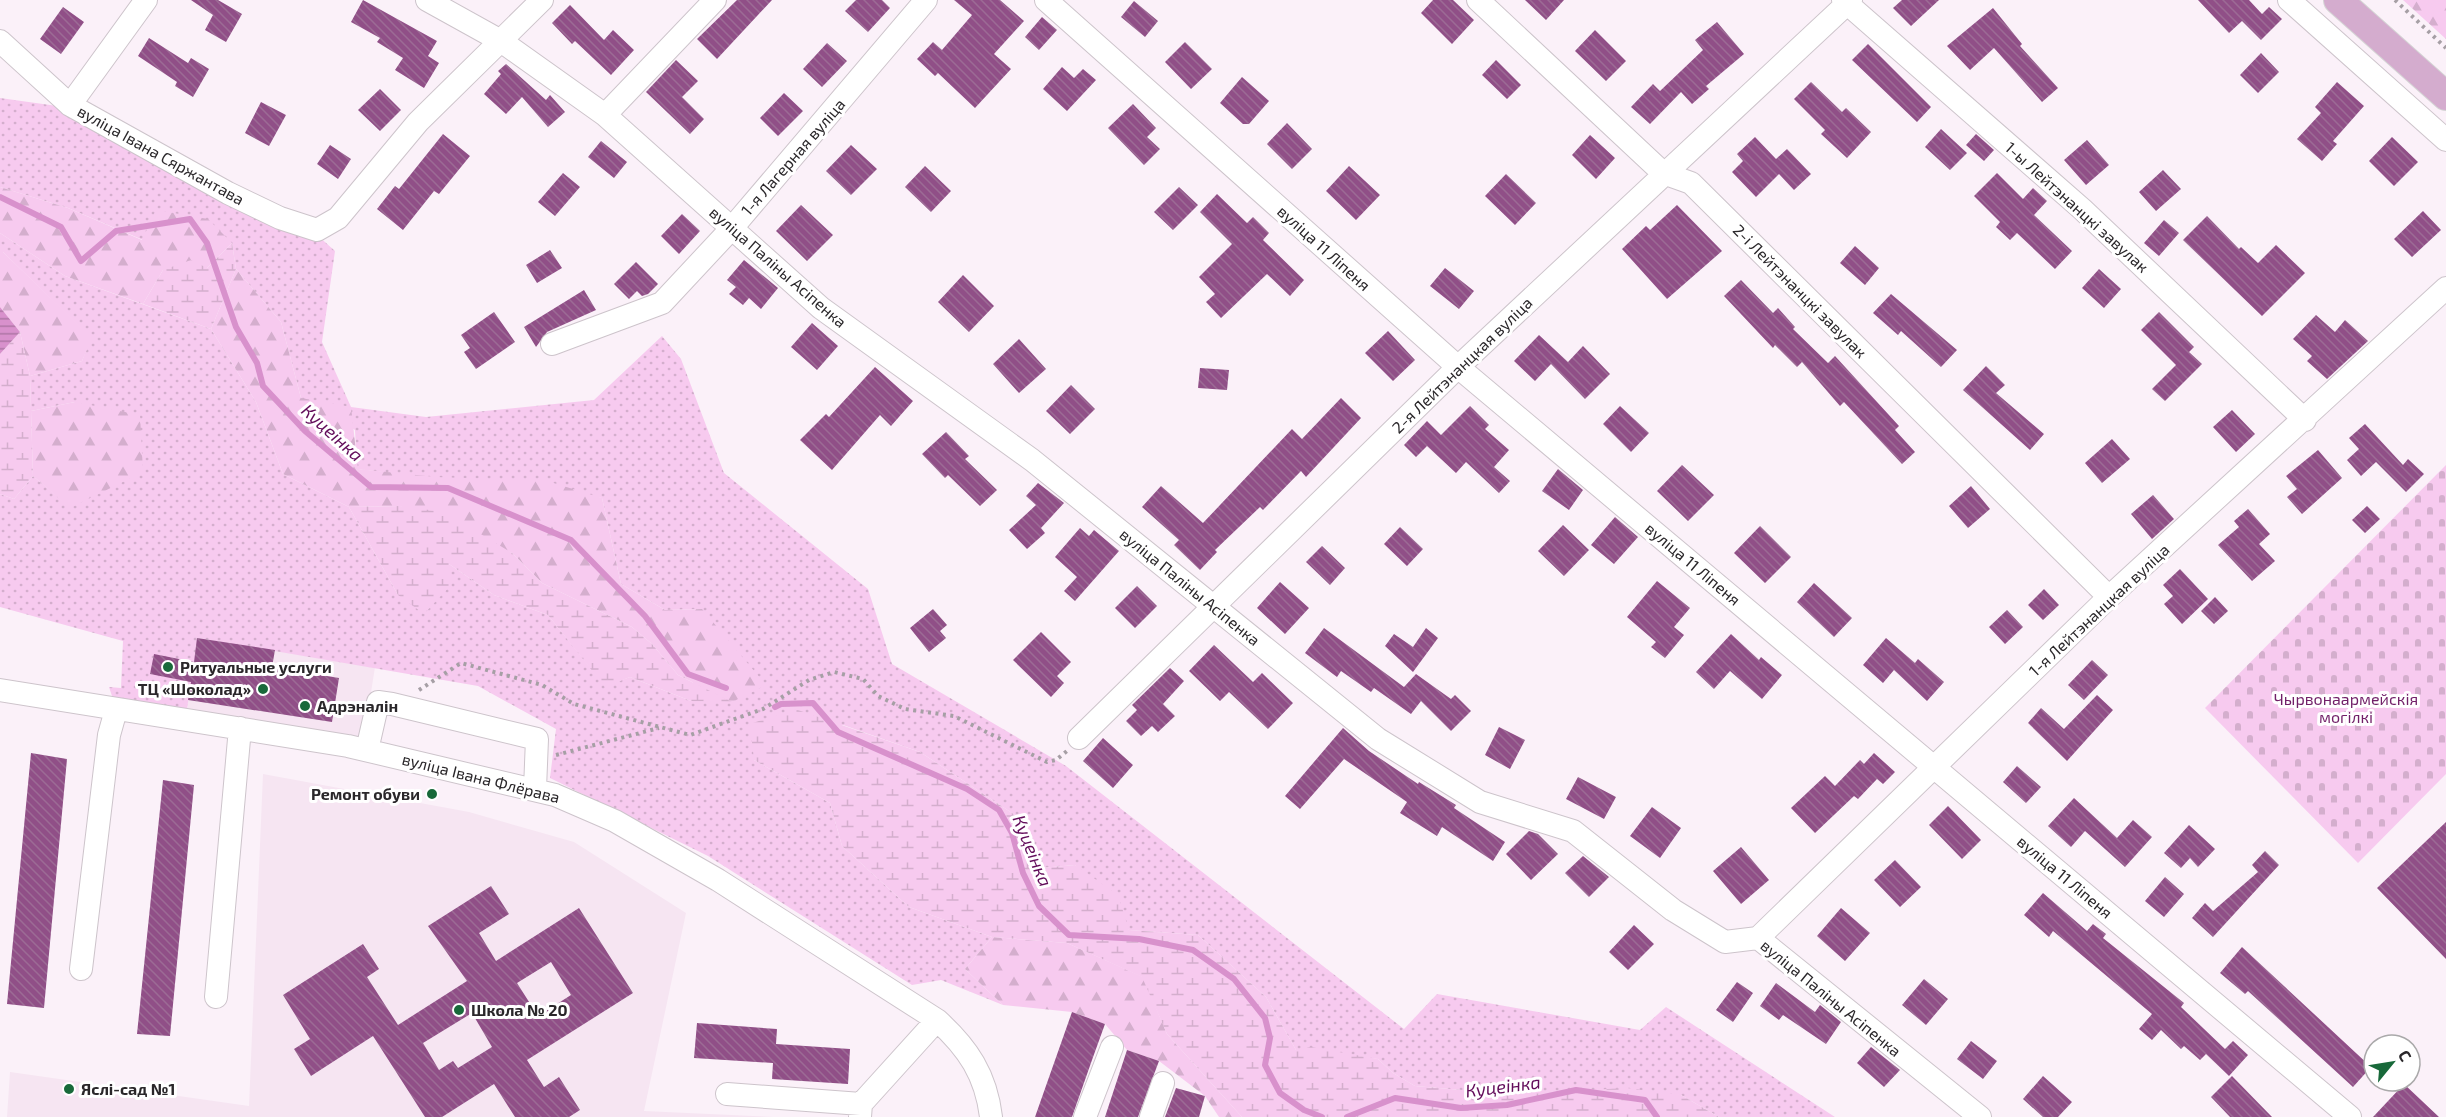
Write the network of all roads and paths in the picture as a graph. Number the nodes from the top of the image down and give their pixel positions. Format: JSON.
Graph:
{"nodes":[{"id":1,"x":146,"y":0,"type":"edge"},
{"id":2,"x":427,"y":0,"type":"edge"},
{"id":3,"x":542,"y":0,"type":"edge"},
{"id":4,"x":715,"y":0,"type":"edge"},
{"id":5,"x":926,"y":0,"type":"edge"},
{"id":6,"x":1046,"y":0,"type":"edge"},
{"id":7,"x":1478,"y":0,"type":"edge"},
{"id":8,"x":2289,"y":0,"type":"edge"},
{"id":9,"x":2337,"y":0,"type":"edge"},
{"id":10,"x":2395,"y":0,"type":"edge"},
{"id":11,"x":1847,"y":1,"type":"edge"},
{"id":12,"x":0,"y":41,"type":"edge"},
{"id":13,"x":501,"y":41,"type":"junction"},
{"id":14,"x":2446,"y":48,"type":"edge"},
{"id":15,"x":2446,"y":96,"type":"edge"},
{"id":16,"x":70,"y":105,"type":"junction"},
{"id":17,"x":605,"y":115,"type":"junction"},
{"id":18,"x":2446,"y":140,"type":"edge"},
{"id":19,"x":1663,"y":173,"type":"junction"},
{"id":20,"x":732,"y":228,"type":"junction"},
{"id":21,"x":2446,"y":288,"type":"edge"},
{"id":22,"x":552,"y":344,"type":"dead end"},
{"id":23,"x":1458,"y":367,"type":"junction"},
{"id":24,"x":2305,"y":420,"type":"junction"},
{"id":25,"x":2109,"y":597,"type":"junction"},
{"id":26,"x":1213,"y":606,"type":"junction"},
{"id":27,"x":1,"y":694,"type":"edge"},
{"id":28,"x":392,"y":704,"type":"junction"},
{"id":29,"x":116,"y":710,"type":"junction"},
{"id":30,"x":240,"y":728,"type":"junction"},
{"id":31,"x":660,"y":728,"type":"junction"},
{"id":32,"x":1079,"y":738,"type":"joint"},
{"id":33,"x":367,"y":750,"type":"junction"},
{"id":34,"x":536,"y":761,"type":"junction"},
{"id":35,"x":1935,"y":767,"type":"junction"},
{"id":36,"x":535,"y":789,"type":"junction"},
{"id":37,"x":1758,"y":938,"type":"junction"},
{"id":38,"x":81,"y":969,"type":"dead end"},
{"id":39,"x":216,"y":996,"type":"dead end"},
{"id":40,"x":937,"y":1020,"type":"junction"},
{"id":41,"x":1112,"y":1047,"type":"dead end"},
{"id":42,"x":1163,"y":1083,"type":"dead end"},
{"id":43,"x":727,"y":1095,"type":"dead end"},
{"id":44,"x":860,"y":1110,"type":"edge"},
{"id":45,"x":991,"y":1117,"type":"edge"},
{"id":46,"x":1085,"y":1117,"type":"edge"},
{"id":47,"x":1151,"y":1117,"type":"edge"},
{"id":48,"x":1980,"y":1117,"type":"edge"},
{"id":49,"x":2350,"y":1117,"type":"edge"}],
"edges":[{"from":1,"to":16,"type":"street"},
{"from":2,"to":13,"type":"street","name":"вуліца Паліны Асіпенка"},
{"from":3,"to":13,"type":"street"},
{"from":4,"to":17,"type":"street"},
{"from":5,"to":20,"type":"street","name":"1-я Лагерная вуліца"},
{"from":6,"to":23,"type":"street","name":"вуліца 11 Ліпеня"},
{"from":7,"to":19,"type":"street","name":"2-і Лейтэнанцкі завулак"},
{"from":8,"to":18,"type":"street"},
{"from":9,"to":15,"type":"main road"},
{"from":10,"to":14,"type":"path"},
{"from":11,"to":19,"type":"street","name":"2-я Лейтэнанцкая вуліца"},
{"from":11,"to":24,"type":"street","name":"1-ы Лейтэнанцкі завулак"},
{"from":12,"to":16,"type":"street","name":"вуліца Івана Сяржантава"},
{"from":13,"to":16,"type":"street","name":"вуліца Івана Сяржантава"},
{"from":13,"to":17,"type":"street","name":"вуліца Паліны Асіпенка"},
{"from":17,"to":20,"type":"street","name":"вуліца Паліны Асіпенка"},
{"from":19,"to":23,"type":"street","name":"2-я Лейтэнанцкая вуліца"},
{"from":19,"to":25,"type":"street","name":"2-і Лейтэнанцкі завулак"},
{"from":20,"to":22,"type":"street","name":"1-я Лагерная вуліца"},
{"from":20,"to":26,"type":"street","name":"вуліца Паліны Асіпенка"},
{"from":21,"to":24,"type":"street","name":"1-я Лейтэнанцкая вуліца"},
{"from":23,"to":26,"type":"street","name":"2-я Лейтэнанцкая вуліца"},
{"from":23,"to":35,"type":"street","name":"вуліца 11 Ліпеня"},
{"from":24,"to":25,"type":"street","name":"1-я Лейтэнанцкая вуліца"},
{"from":25,"to":35,"type":"street","name":"1-я Лейтэнанцкая вуліца"},
{"from":26,"to":32,"type":"street","name":"2-я Лейтэнанцкая вуліца"},
{"from":26,"to":37,"type":"street","name":"вуліца Паліны Асіпенка"},
{"from":27,"to":29,"type":"street","name":"вуліца Івана Флёрава"},
{"from":28,"to":31,"type":"path"},
{"from":28,"to":33,"type":"street"},
{"from":28,"to":34,"type":"street"},
{"from":29,"to":30,"type":"street","name":"вуліца Івана Флёрава"},
{"from":29,"to":38,"type":"street"},
{"from":30,"to":33,"type":"street","name":"вуліца Івана Флёрава"},
{"from":30,"to":39,"type":"street"},
{"from":31,"to":32,"type":"path"},
{"from":31,"to":34,"type":"path"},
{"from":33,"to":36,"type":"street","name":"вуліца Івана Флёрава"},
{"from":34,"to":36,"type":"street"},
{"from":35,"to":37,"type":"street","name":"1-я Лейтэнанцкая вуліца"},
{"from":35,"to":49,"type":"street","name":"вуліца 11 Ліпеня"},
{"from":36,"to":40,"type":"street","name":"вуліца Івана Флёрава"},
{"from":37,"to":48,"type":"street","name":"вуліца Паліны Асіпенка"},
{"from":40,"to":44,"type":"street"},
{"from":40,"to":45,"type":"street","name":"вуліца Івана Флёрава"},
{"from":41,"to":46,"type":"street"},
{"from":42,"to":47,"type":"street"},
{"from":43,"to":44,"type":"street"}]}
